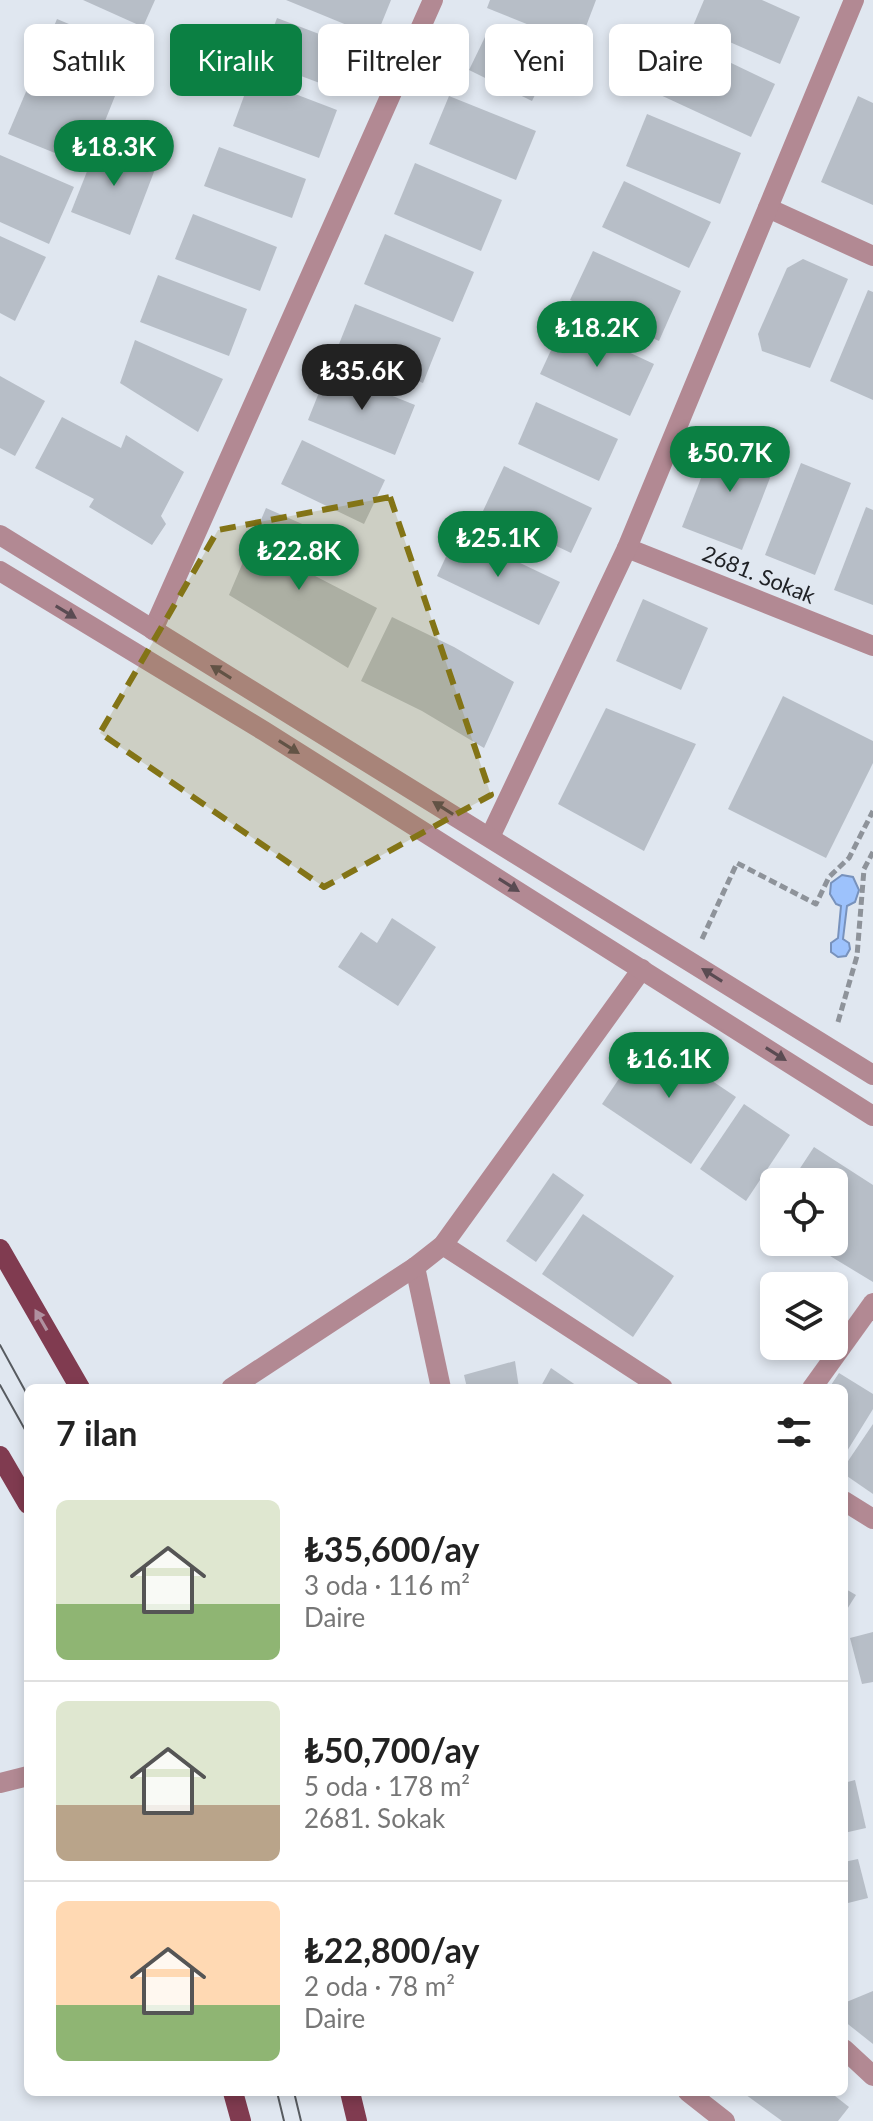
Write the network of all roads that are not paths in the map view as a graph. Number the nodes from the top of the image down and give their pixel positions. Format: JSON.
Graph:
{"nodes":[{"id":1,"x":433,"y":0,"type":"edge"},
{"id":2,"x":854,"y":0,"type":"edge"},
{"id":3,"x":768,"y":208,"type":"junction"},
{"id":4,"x":873,"y":256,"type":"edge"},
{"id":5,"x":0,"y":535,"type":"edge"},
{"id":6,"x":627,"y":548,"type":"junction"},
{"id":7,"x":0,"y":571,"type":"edge"},
{"id":8,"x":153,"y":630,"type":"junction"},
{"id":9,"x":873,"y":646,"type":"edge"},
{"id":10,"x":490,"y":837,"type":"junction"},
{"id":11,"x":642,"y":969,"type":"junction"},
{"id":12,"x":873,"y":1075,"type":"edge"},
{"id":13,"x":873,"y":1116,"type":"edge"},
{"id":14,"x":443,"y":1245,"type":"junction"},
{"id":15,"x":0,"y":1249,"type":"edge"},
{"id":16,"x":415,"y":1267,"type":"junction"},
{"id":17,"x":873,"y":1303,"type":"edge"},
{"id":18,"x":78,"y":1384,"type":"edge"},
{"id":19,"x":237,"y":1384,"type":"edge"},
{"id":20,"x":440,"y":1384,"type":"edge"},
{"id":21,"x":657,"y":1384,"type":"edge"},
{"id":22,"x":815,"y":1384,"type":"edge"},
{"id":23,"x":0,"y":1456,"type":"edge"},
{"id":24,"x":24,"y":1497,"type":"edge"},
{"id":25,"x":848,"y":1503,"type":"edge"},
{"id":26,"x":873,"y":1519,"type":"edge"},
{"id":27,"x":24,"y":1777,"type":"edge"},
{"id":28,"x":0,"y":1783,"type":"edge"},
{"id":29,"x":848,"y":2053,"type":"edge"},
{"id":30,"x":873,"y":2076,"type":"edge"},
{"id":31,"x":234,"y":2096,"type":"edge"},
{"id":32,"x":351,"y":2096,"type":"edge"},
{"id":33,"x":693,"y":2096,"type":"edge"},
{"id":34,"x":241,"y":2121,"type":"edge"},
{"id":35,"x":357,"y":2121,"type":"edge"},
{"id":36,"x":725,"y":2121,"type":"edge"}],
"edges":[{"from":1,"to":8,"type":"street"},
{"from":2,"to":3,"type":"street"},
{"from":3,"to":4,"type":"street"},
{"from":3,"to":6,"type":"street"},
{"from":5,"to":8,"type":"street"},
{"from":6,"to":9,"type":"street","name":"2681. Sokak"},
{"from":6,"to":10,"type":"street"},
{"from":7,"to":11,"type":"street","one_way":true},
{"from":10,"to":8,"type":"street","one_way":true},
{"from":12,"to":10,"type":"street","one_way":true},
{"from":11,"to":13,"type":"street","one_way":true},
{"from":11,"to":14,"type":"street"},
{"from":14,"to":16,"type":"street"},
{"from":14,"to":21,"type":"street"},
{"from":18,"to":15,"type":"main road","one_way":true},
{"from":16,"to":19,"type":"street"},
{"from":16,"to":20,"type":"street"},
{"from":17,"to":22,"type":"street"},
{"from":23,"to":24,"type":"main road"},
{"from":25,"to":26,"type":"street"},
{"from":27,"to":28,"type":"street"},
{"from":29,"to":30,"type":"street"},
{"from":31,"to":34,"type":"main road"},
{"from":32,"to":35,"type":"main road"},
{"from":33,"to":36,"type":"street"}]}
